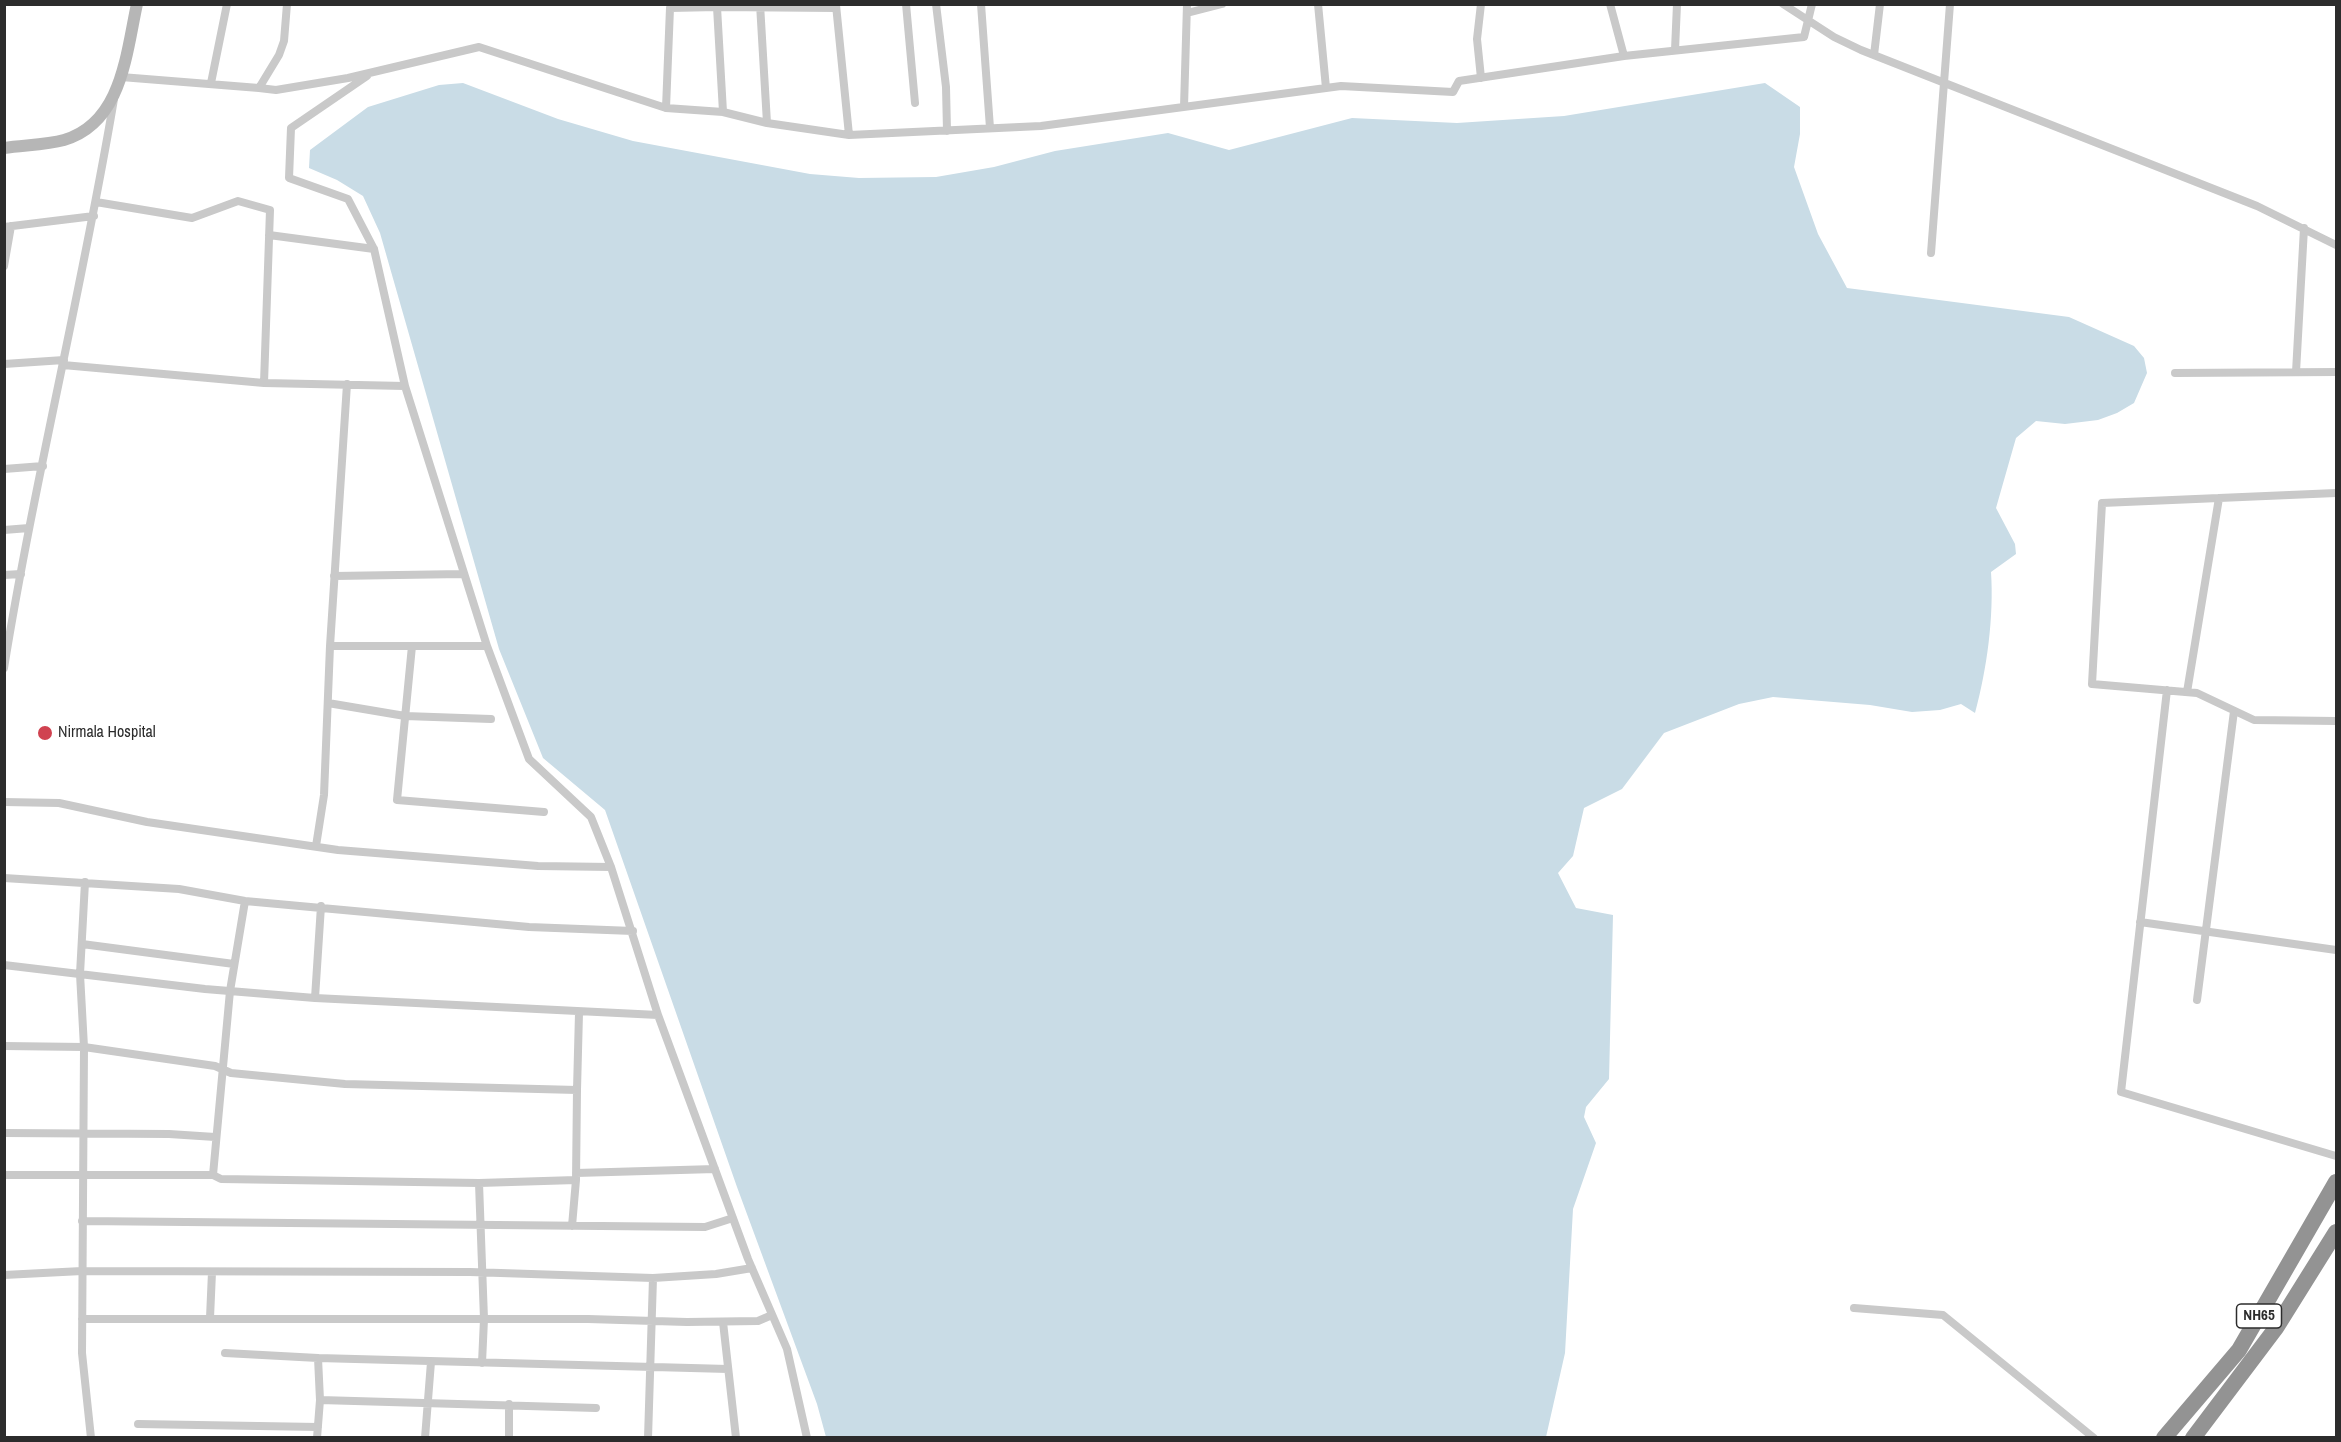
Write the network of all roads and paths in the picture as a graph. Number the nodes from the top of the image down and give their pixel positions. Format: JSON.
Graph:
{"nodes":[{"id":1,"x":137,"y":4,"type":"edge"},
{"id":2,"x":227,"y":4,"type":"edge"},
{"id":3,"x":287,"y":4,"type":"edge"},
{"id":4,"x":906,"y":4,"type":"edge"},
{"id":5,"x":936,"y":4,"type":"edge"},
{"id":6,"x":981,"y":4,"type":"edge"},
{"id":7,"x":1222,"y":4,"type":"edge"},
{"id":8,"x":1318,"y":4,"type":"edge"},
{"id":9,"x":1481,"y":4,"type":"edge"},
{"id":10,"x":1610,"y":4,"type":"edge"},
{"id":11,"x":1677,"y":4,"type":"edge"},
{"id":12,"x":1783,"y":4,"type":"edge"},
{"id":13,"x":1812,"y":4,"type":"edge"},
{"id":14,"x":1880,"y":4,"type":"edge"},
{"id":15,"x":1950,"y":4,"type":"edge"},
{"id":16,"x":760,"y":6,"type":"edge"},
{"id":17,"x":717,"y":7,"type":"junction"},
{"id":18,"x":836,"y":7,"type":"edge"},
{"id":19,"x":1187,"y":9,"type":"edge"},
{"id":20,"x":1809,"y":22,"type":"junction"},
{"id":21,"x":1675,"y":50,"type":"junction"},
{"id":22,"x":1874,"y":55,"type":"junction"},
{"id":23,"x":1624,"y":56,"type":"junction"},
{"id":24,"x":373,"y":72,"type":"junction"},
{"id":25,"x":121,"y":77,"type":"junction"},
{"id":26,"x":1481,"y":78,"type":"junction"},
{"id":27,"x":211,"y":83,"type":"junction"},
{"id":28,"x":1945,"y":83,"type":"junction"},
{"id":29,"x":259,"y":88,"type":"junction"},
{"id":30,"x":1326,"y":88,"type":"junction"},
{"id":31,"x":114,"y":99,"type":"junction"},
{"id":32,"x":915,"y":103,"type":"dead end"},
{"id":33,"x":1184,"y":107,"type":"junction"},
{"id":34,"x":666,"y":108,"type":"junction"},
{"id":35,"x":723,"y":112,"type":"junction"},
{"id":36,"x":767,"y":123,"type":"junction"},
{"id":37,"x":990,"y":128,"type":"junction"},
{"id":38,"x":947,"y":131,"type":"junction"},
{"id":39,"x":849,"y":135,"type":"junction"},
{"id":40,"x":4,"y":148,"type":"edge"},
{"id":41,"x":96,"y":202,"type":"junction"},
{"id":42,"x":94,"y":216,"type":"junction"},
{"id":43,"x":8,"y":227,"type":"edge"},
{"id":44,"x":2304,"y":228,"type":"junction"},
{"id":45,"x":269,"y":235,"type":"junction"},
{"id":46,"x":2337,"y":245,"type":"edge"},
{"id":47,"x":374,"y":249,"type":"junction"},
{"id":48,"x":1931,"y":253,"type":"dead end"},
{"id":49,"x":4,"y":266,"type":"edge"},
{"id":50,"x":63,"y":362,"type":"junction"},
{"id":51,"x":4,"y":364,"type":"edge"},
{"id":52,"x":2296,"y":372,"type":"junction"},
{"id":53,"x":2337,"y":372,"type":"edge"},
{"id":54,"x":2175,"y":373,"type":"dead end"},
{"id":55,"x":264,"y":382,"type":"junction"},
{"id":56,"x":347,"y":384,"type":"junction"},
{"id":57,"x":405,"y":386,"type":"junction"},
{"id":58,"x":42,"y":466,"type":"junction"},
{"id":59,"x":4,"y":469,"type":"edge"},
{"id":60,"x":2337,"y":493,"type":"edge"},
{"id":61,"x":2219,"y":498,"type":"junction"},
{"id":62,"x":29,"y":528,"type":"junction"},
{"id":63,"x":4,"y":530,"type":"edge"},
{"id":64,"x":21,"y":574,"type":"junction"},
{"id":65,"x":463,"y":574,"type":"junction"},
{"id":66,"x":4,"y":575,"type":"edge"},
{"id":67,"x":334,"y":576,"type":"junction"},
{"id":68,"x":8,"y":624,"type":"edge"},
{"id":69,"x":330,"y":646,"type":"junction"},
{"id":70,"x":412,"y":646,"type":"junction"},
{"id":71,"x":487,"y":646,"type":"junction"},
{"id":72,"x":4,"y":668,"type":"edge"},
{"id":73,"x":2167,"y":690,"type":"junction"},
{"id":74,"x":2187,"y":692,"type":"junction"},
{"id":75,"x":328,"y":703,"type":"junction"},
{"id":76,"x":2234,"y":711,"type":"junction"},
{"id":77,"x":405,"y":716,"type":"junction"},
{"id":78,"x":490,"y":719,"type":"dead end"},
{"id":79,"x":2337,"y":721,"type":"edge"},
{"id":80,"x":4,"y":802,"type":"edge"},
{"id":81,"x":544,"y":812,"type":"dead end"},
{"id":82,"x":316,"y":846,"type":"junction"},
{"id":83,"x":611,"y":867,"type":"junction"},
{"id":84,"x":4,"y":878,"type":"edge"},
{"id":85,"x":85,"y":882,"type":"junction"},
{"id":86,"x":245,"y":901,"type":"junction"},
{"id":87,"x":321,"y":906,"type":"junction"},
{"id":88,"x":2140,"y":922,"type":"junction"},
{"id":89,"x":2205,"y":930,"type":"junction"},
{"id":90,"x":633,"y":931,"type":"junction"},
{"id":91,"x":82,"y":944,"type":"junction"},
{"id":92,"x":2337,"y":950,"type":"edge"},
{"id":93,"x":234,"y":964,"type":"junction"},
{"id":94,"x":4,"y":965,"type":"edge"},
{"id":95,"x":80,"y":974,"type":"junction"},
{"id":96,"x":230,"y":991,"type":"junction"},
{"id":97,"x":315,"y":998,"type":"junction"},
{"id":98,"x":2197,"y":1000,"type":"dead end"},
{"id":99,"x":579,"y":1012,"type":"junction"},
{"id":100,"x":658,"y":1015,"type":"junction"},
{"id":101,"x":4,"y":1046,"type":"edge"},
{"id":102,"x":84,"y":1047,"type":"junction"},
{"id":103,"x":223,"y":1070,"type":"junction"},
{"id":104,"x":576,"y":1090,"type":"junction"},
{"id":105,"x":4,"y":1133,"type":"edge"},
{"id":106,"x":82,"y":1134,"type":"junction"},
{"id":107,"x":215,"y":1137,"type":"junction"},
{"id":108,"x":2337,"y":1156,"type":"edge"},
{"id":109,"x":715,"y":1169,"type":"junction"},
{"id":110,"x":4,"y":1175,"type":"edge"},
{"id":111,"x":82,"y":1175,"type":"junction"},
{"id":112,"x":213,"y":1175,"type":"junction"},
{"id":113,"x":576,"y":1177,"type":"junction"},
{"id":114,"x":2337,"y":1182,"type":"edge"},
{"id":115,"x":479,"y":1183,"type":"junction"},
{"id":116,"x":733,"y":1218,"type":"junction"},
{"id":117,"x":82,"y":1221,"type":"junction"},
{"id":118,"x":480,"y":1225,"type":"junction"},
{"id":119,"x":572,"y":1226,"type":"junction"},
{"id":120,"x":2337,"y":1232,"type":"edge"},
{"id":121,"x":752,"y":1268,"type":"junction"},
{"id":122,"x":82,"y":1271,"type":"junction"},
{"id":123,"x":212,"y":1272,"type":"junction"},
{"id":124,"x":483,"y":1272,"type":"junction"},
{"id":125,"x":4,"y":1275,"type":"edge"},
{"id":126,"x":653,"y":1278,"type":"junction"},
{"id":127,"x":1854,"y":1308,"type":"dead end"},
{"id":128,"x":772,"y":1316,"type":"junction"},
{"id":129,"x":210,"y":1318,"type":"junction"},
{"id":130,"x":82,"y":1319,"type":"junction"},
{"id":131,"x":484,"y":1319,"type":"junction"},
{"id":132,"x":651,"y":1322,"type":"junction"},
{"id":133,"x":723,"y":1322,"type":"junction"},
{"id":134,"x":225,"y":1353,"type":"dead end"},
{"id":135,"x":318,"y":1359,"type":"junction"},
{"id":136,"x":430,"y":1362,"type":"junction"},
{"id":137,"x":482,"y":1363,"type":"junction"},
{"id":138,"x":651,"y":1369,"type":"junction"},
{"id":139,"x":728,"y":1369,"type":"junction"},
{"id":140,"x":320,"y":1400,"type":"junction"},
{"id":141,"x":426,"y":1401,"type":"junction"},
{"id":142,"x":509,"y":1404,"type":"junction"},
{"id":143,"x":596,"y":1408,"type":"dead end"},
{"id":144,"x":138,"y":1424,"type":"dead end"},
{"id":145,"x":318,"y":1427,"type":"junction"},
{"id":146,"x":92,"y":1437,"type":"edge"},
{"id":147,"x":317,"y":1437,"type":"edge"},
{"id":148,"x":425,"y":1437,"type":"edge"},
{"id":149,"x":509,"y":1437,"type":"edge"},
{"id":150,"x":648,"y":1437,"type":"edge"},
{"id":151,"x":736,"y":1437,"type":"edge"},
{"id":152,"x":807,"y":1437,"type":"edge"},
{"id":153,"x":2094,"y":1437,"type":"edge"},
{"id":154,"x":2164,"y":1437,"type":"edge"},
{"id":155,"x":2193,"y":1437,"type":"edge"}],
"edges":[{"from":1,"to":25,"type":"street"},
{"from":2,"to":27,"type":"street"},
{"from":3,"to":29,"type":"street"},
{"from":4,"to":32,"type":"street"},
{"from":5,"to":38,"type":"street"},
{"from":6,"to":37,"type":"street"},
{"from":7,"to":19,"type":"street"},
{"from":8,"to":30,"type":"street"},
{"from":9,"to":26,"type":"street"},
{"from":10,"to":23,"type":"street"},
{"from":11,"to":21,"type":"street"},
{"from":12,"to":20,"type":"street"},
{"from":13,"to":20,"type":"street"},
{"from":14,"to":22,"type":"street"},
{"from":15,"to":28,"type":"street"},
{"from":16,"to":17,"type":"street"},
{"from":16,"to":18,"type":"street"},
{"from":16,"to":36,"type":"street"},
{"from":17,"to":34,"type":"street"},
{"from":17,"to":35,"type":"street"},
{"from":18,"to":39,"type":"street"},
{"from":19,"to":33,"type":"street"},
{"from":20,"to":21,"type":"street"},
{"from":20,"to":22,"type":"street"},
{"from":21,"to":23,"type":"street"},
{"from":22,"to":28,"type":"street"},
{"from":23,"to":26,"type":"street"},
{"from":24,"to":29,"type":"street"},
{"from":24,"to":34,"type":"street"},
{"from":24,"to":47,"type":"street"},
{"from":25,"to":27,"type":"street"},
{"from":25,"to":31,"type":"street"},
{"from":26,"to":30,"type":"street"},
{"from":27,"to":29,"type":"street"},
{"from":28,"to":44,"type":"street"},
{"from":28,"to":48,"type":"street"},
{"from":30,"to":33,"type":"street"},
{"from":31,"to":40,"type":"street"},
{"from":31,"to":41,"type":"street"},
{"from":33,"to":37,"type":"street"},
{"from":34,"to":35,"type":"street"},
{"from":35,"to":36,"type":"street"},
{"from":36,"to":39,"type":"street"},
{"from":37,"to":38,"type":"street"},
{"from":38,"to":39,"type":"street"},
{"from":41,"to":42,"type":"street"},
{"from":41,"to":45,"type":"street"},
{"from":42,"to":43,"type":"street"},
{"from":42,"to":50,"type":"street"},
{"from":43,"to":49,"type":"street"},
{"from":44,"to":46,"type":"street"},
{"from":44,"to":52,"type":"street"},
{"from":45,"to":47,"type":"street"},
{"from":45,"to":55,"type":"street"},
{"from":47,"to":57,"type":"street"},
{"from":50,"to":51,"type":"street"},
{"from":50,"to":55,"type":"street"},
{"from":50,"to":58,"type":"street"},
{"from":52,"to":53,"type":"street"},
{"from":52,"to":54,"type":"street"},
{"from":55,"to":56,"type":"street"},
{"from":56,"to":57,"type":"street"},
{"from":56,"to":67,"type":"street"},
{"from":57,"to":65,"type":"street"},
{"from":58,"to":59,"type":"street"},
{"from":58,"to":62,"type":"street"},
{"from":60,"to":61,"type":"street"},
{"from":61,"to":73,"type":"street"},
{"from":61,"to":74,"type":"street"},
{"from":62,"to":63,"type":"street"},
{"from":62,"to":64,"type":"street"},
{"from":64,"to":66,"type":"street"},
{"from":64,"to":68,"type":"street"},
{"from":65,"to":67,"type":"street"},
{"from":65,"to":71,"type":"street"},
{"from":67,"to":69,"type":"street"},
{"from":68,"to":72,"type":"street"},
{"from":69,"to":70,"type":"street"},
{"from":69,"to":75,"type":"street"},
{"from":70,"to":71,"type":"street"},
{"from":70,"to":77,"type":"street"},
{"from":71,"to":83,"type":"street"},
{"from":73,"to":74,"type":"street"},
{"from":73,"to":88,"type":"street"},
{"from":74,"to":76,"type":"street"},
{"from":75,"to":77,"type":"street"},
{"from":75,"to":82,"type":"street"},
{"from":76,"to":79,"type":"street"},
{"from":76,"to":89,"type":"street"},
{"from":77,"to":78,"type":"street"},
{"from":77,"to":81,"type":"street"},
{"from":80,"to":82,"type":"street"},
{"from":82,"to":83,"type":"street"},
{"from":83,"to":90,"type":"street"},
{"from":84,"to":85,"type":"street"},
{"from":85,"to":86,"type":"street"},
{"from":85,"to":91,"type":"street"},
{"from":86,"to":87,"type":"street"},
{"from":86,"to":93,"type":"street"},
{"from":87,"to":90,"type":"street"},
{"from":87,"to":97,"type":"street"},
{"from":88,"to":89,"type":"street"},
{"from":88,"to":108,"type":"street"},
{"from":89,"to":92,"type":"street"},
{"from":89,"to":98,"type":"street"},
{"from":90,"to":100,"type":"street"},
{"from":91,"to":93,"type":"street"},
{"from":91,"to":95,"type":"street"},
{"from":93,"to":96,"type":"street"},
{"from":94,"to":95,"type":"street"},
{"from":95,"to":96,"type":"street"},
{"from":95,"to":102,"type":"street"},
{"from":96,"to":97,"type":"street"},
{"from":96,"to":103,"type":"street"},
{"from":97,"to":99,"type":"street"},
{"from":99,"to":100,"type":"street"},
{"from":99,"to":104,"type":"street"},
{"from":100,"to":109,"type":"street"},
{"from":101,"to":102,"type":"street"},
{"from":102,"to":103,"type":"street"},
{"from":102,"to":106,"type":"street"},
{"from":103,"to":104,"type":"street"},
{"from":103,"to":107,"type":"street"},
{"from":104,"to":113,"type":"street"},
{"from":105,"to":106,"type":"street"},
{"from":106,"to":107,"type":"street"},
{"from":106,"to":111,"type":"street"},
{"from":107,"to":112,"type":"street"},
{"from":109,"to":113,"type":"street"},
{"from":109,"to":116,"type":"street"},
{"from":110,"to":111,"type":"street"},
{"from":111,"to":112,"type":"street"},
{"from":111,"to":117,"type":"street"},
{"from":112,"to":115,"type":"street"},
{"from":113,"to":115,"type":"street"},
{"from":113,"to":119,"type":"street"},
{"from":114,"to":154,"type":"highway","number":"NH65"},
{"from":115,"to":118,"type":"street"},
{"from":116,"to":119,"type":"street"},
{"from":116,"to":121,"type":"street"},
{"from":117,"to":118,"type":"street"},
{"from":117,"to":122,"type":"street"},
{"from":118,"to":119,"type":"street"},
{"from":118,"to":124,"type":"street"},
{"from":120,"to":155,"type":"highway","number":"NH65"},
{"from":121,"to":126,"type":"street"},
{"from":121,"to":128,"type":"street"},
{"from":122,"to":123,"type":"street"},
{"from":122,"to":125,"type":"street"},
{"from":122,"to":130,"type":"street"},
{"from":123,"to":124,"type":"street"},
{"from":123,"to":129,"type":"street"},
{"from":124,"to":126,"type":"street"},
{"from":124,"to":131,"type":"street"},
{"from":126,"to":132,"type":"street"},
{"from":127,"to":153,"type":"street"},
{"from":128,"to":133,"type":"street"},
{"from":128,"to":152,"type":"street"},
{"from":129,"to":130,"type":"street"},
{"from":129,"to":131,"type":"street"},
{"from":130,"to":146,"type":"street"},
{"from":131,"to":132,"type":"street"},
{"from":131,"to":137,"type":"street"},
{"from":132,"to":133,"type":"street"},
{"from":132,"to":138,"type":"street"},
{"from":133,"to":139,"type":"street"},
{"from":134,"to":135,"type":"street"},
{"from":135,"to":136,"type":"street"},
{"from":135,"to":140,"type":"street"},
{"from":136,"to":137,"type":"street"},
{"from":136,"to":141,"type":"street"},
{"from":137,"to":138,"type":"street"},
{"from":138,"to":139,"type":"street"},
{"from":138,"to":150,"type":"street"},
{"from":139,"to":151,"type":"street"},
{"from":140,"to":141,"type":"street"},
{"from":140,"to":145,"type":"street"},
{"from":141,"to":142,"type":"street"},
{"from":141,"to":148,"type":"street"},
{"from":142,"to":143,"type":"street"},
{"from":142,"to":149,"type":"street"},
{"from":144,"to":145,"type":"street"},
{"from":145,"to":147,"type":"street"}]}
